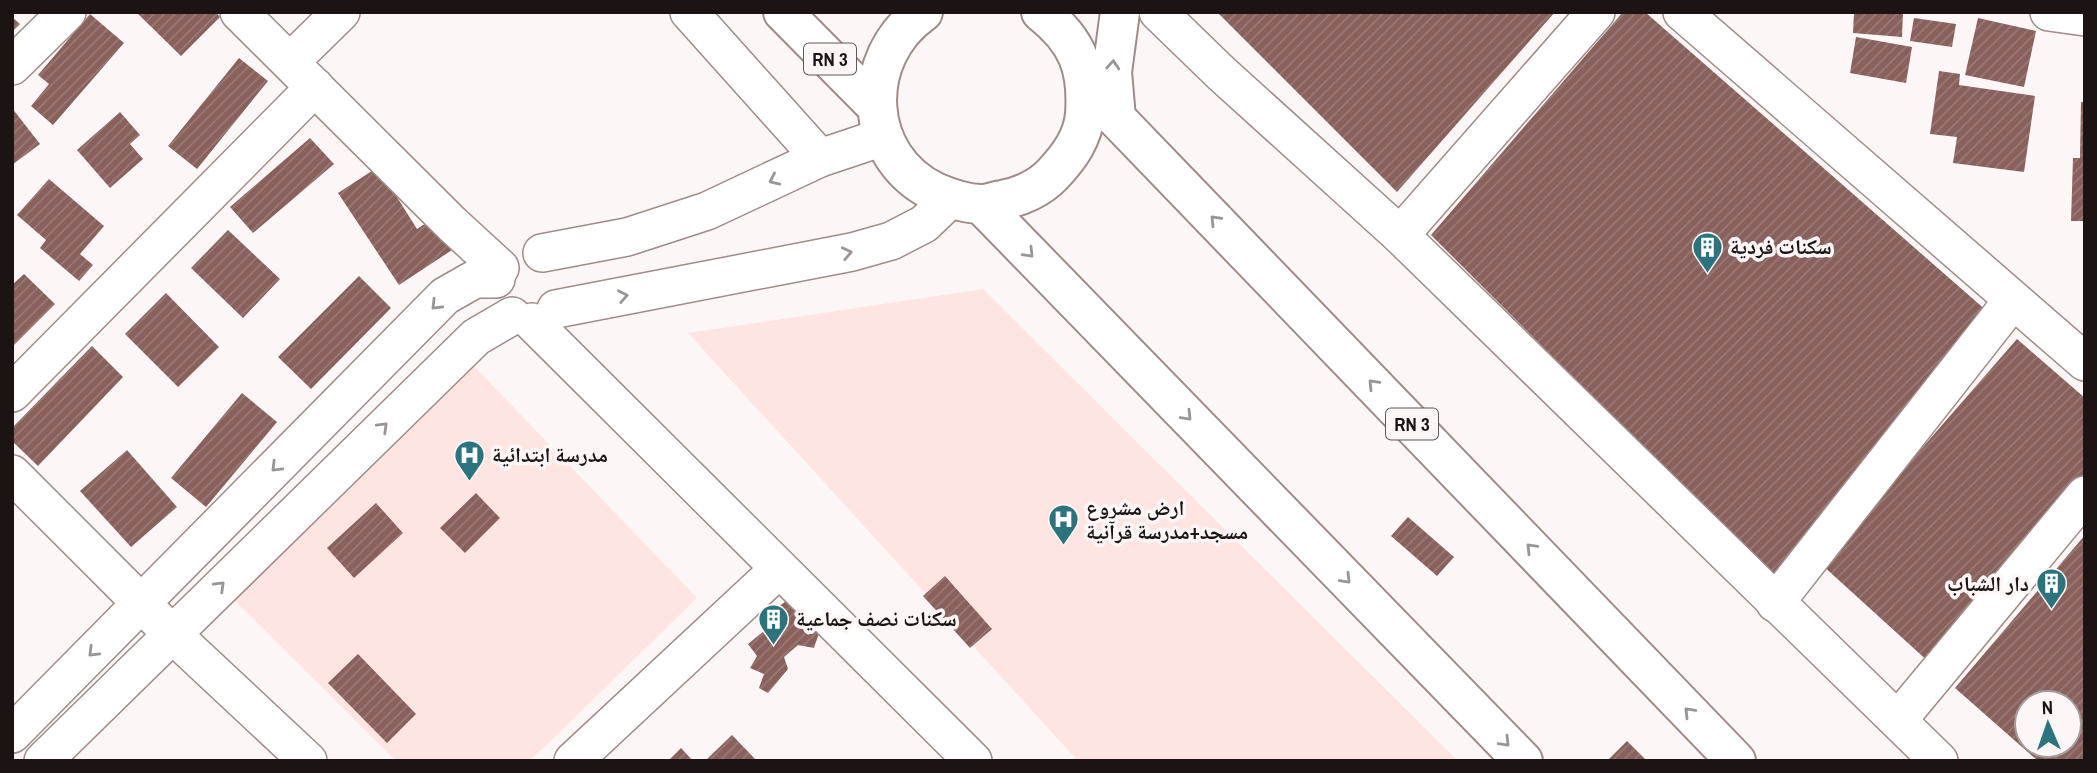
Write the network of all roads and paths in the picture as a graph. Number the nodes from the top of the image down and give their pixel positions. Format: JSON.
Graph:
{"nodes":[{"id":1,"x":67,"y":12,"type":"edge"},
{"id":2,"x":239,"y":12,"type":"edge"},
{"id":3,"x":341,"y":12,"type":"edge"},
{"id":4,"x":689,"y":12,"type":"edge"},
{"id":5,"x":783,"y":12,"type":"edge"},
{"id":6,"x":923,"y":12,"type":"edge"},
{"id":7,"x":1041,"y":12,"type":"edge"},
{"id":8,"x":1096,"y":12,"type":"edge"},
{"id":9,"x":1120,"y":12,"type":"edge"},
{"id":10,"x":1157,"y":12,"type":"edge"},
{"id":11,"x":1596,"y":12,"type":"edge"},
{"id":12,"x":1682,"y":12,"type":"edge"},
{"id":13,"x":2049,"y":12,"type":"edge"},
{"id":14,"x":2085,"y":17,"type":"edge"},
{"id":15,"x":1069,"y":40,"type":"junction"},
{"id":16,"x":290,"y":62,"type":"junction"},
{"id":17,"x":12,"y":66,"type":"edge"},
{"id":18,"x":315,"y":87,"type":"junction"},
{"id":19,"x":1087,"y":88,"type":"junction"},
{"id":20,"x":1116,"y":118,"type":"junction"},
{"id":21,"x":879,"y":122,"type":"junction"},
{"id":22,"x":820,"y":158,"type":"junction"},
{"id":23,"x":966,"y":201,"type":"junction"},
{"id":24,"x":1400,"y":235,"type":"junction"},
{"id":25,"x":542,"y":253,"type":"junction"},
{"id":26,"x":498,"y":274,"type":"junction"},
{"id":27,"x":2013,"y":300,"type":"junction"},
{"id":28,"x":533,"y":316,"type":"junction"},
{"id":29,"x":2043,"y":326,"type":"junction"},
{"id":30,"x":2085,"y":331,"type":"edge"},
{"id":31,"x":2085,"y":362,"type":"edge"},
{"id":32,"x":12,"y":393,"type":"edge"},
{"id":33,"x":12,"y":474,"type":"edge"},
{"id":34,"x":2085,"y":495,"type":"edge"},
{"id":35,"x":779,"y":569,"type":"junction"},
{"id":36,"x":1775,"y":603,"type":"junction"},
{"id":37,"x":142,"y":604,"type":"junction"},
{"id":38,"x":171,"y":633,"type":"junction"},
{"id":39,"x":1898,"y":720,"type":"junction"},
{"id":40,"x":12,"y":734,"type":"edge"},
{"id":41,"x":43,"y":761,"type":"edge"},
{"id":42,"x":308,"y":761,"type":"edge"},
{"id":43,"x":573,"y":761,"type":"edge"},
{"id":44,"x":973,"y":761,"type":"edge"},
{"id":45,"x":1523,"y":761,"type":"edge"},
{"id":46,"x":1736,"y":761,"type":"edge"},
{"id":47,"x":1939,"y":761,"type":"edge"}],
"edges":[{"from":1,"to":17,"type":"street"},
{"from":2,"to":16,"type":"street"},
{"from":3,"to":16,"type":"street"},
{"from":4,"to":22,"type":"street"},
{"from":5,"to":21,"type":"main road","number":"RN 3"},
{"from":6,"to":21,"type":"main road"},
{"from":7,"to":15,"type":"main road"},
{"from":8,"to":15,"type":"main road"},
{"from":20,"to":9,"type":"main road","one_way":true},
{"from":10,"to":24,"type":"street"},
{"from":11,"to":24,"type":"street"},
{"from":12,"to":27,"type":"street"},
{"from":13,"to":14,"type":"street"},
{"from":15,"to":19,"type":"main road"},
{"from":16,"to":18,"type":"street"},
{"from":18,"to":26,"type":"street"},
{"from":18,"to":32,"type":"street"},
{"from":19,"to":20,"type":"main road","number":"RN 3"},
{"from":19,"to":23,"type":"main road"},
{"from":46,"to":20,"type":"main road","number":"RN 3","one_way":true},
{"from":21,"to":22,"type":"street"},
{"from":21,"to":23,"type":"main road"},
{"from":22,"to":25,"type":"street","one_way":true},
{"from":28,"to":23,"type":"street","one_way":true},
{"from":23,"to":45,"type":"main road","one_way":true},
{"from":24,"to":36,"type":"street"},
{"from":25,"to":26,"type":"street"},
{"from":25,"to":28,"type":"street"},
{"from":26,"to":28,"type":"street"},
{"from":26,"to":37,"type":"street","one_way":true},
{"from":27,"to":29,"type":"street"},
{"from":27,"to":36,"type":"street"},
{"from":28,"to":35,"type":"street"},
{"from":38,"to":28,"type":"street","one_way":true},
{"from":29,"to":30,"type":"street"},
{"from":29,"to":31,"type":"street"},
{"from":33,"to":37,"type":"street"},
{"from":34,"to":39,"type":"street"},
{"from":35,"to":43,"type":"street"},
{"from":35,"to":44,"type":"street"},
{"from":36,"to":39,"type":"street"},
{"from":37,"to":38,"type":"street"},
{"from":37,"to":40,"type":"street","one_way":true},
{"from":38,"to":41,"type":"street"},
{"from":38,"to":42,"type":"street"},
{"from":39,"to":47,"type":"street"}]}
